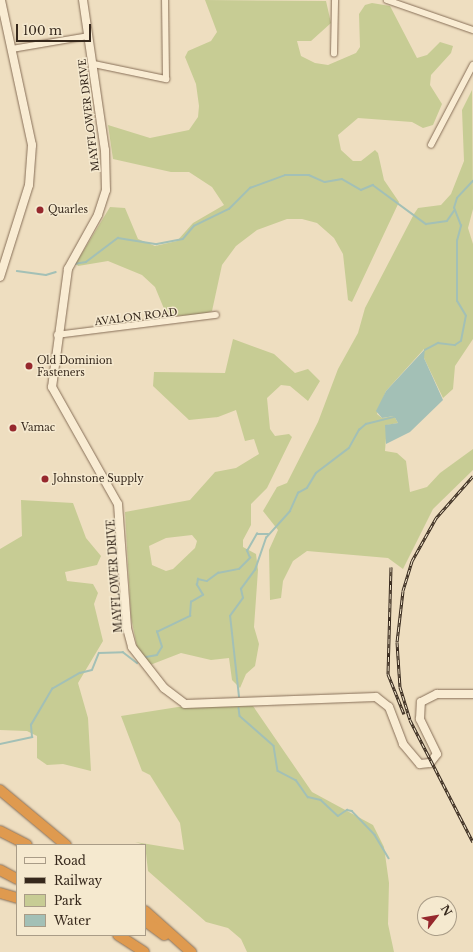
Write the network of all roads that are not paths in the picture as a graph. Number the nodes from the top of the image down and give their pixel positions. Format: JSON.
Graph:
{"nodes":[{"id":1,"x":1,"y":0,"type":"edge"},
{"id":2,"x":83,"y":0,"type":"edge"},
{"id":3,"x":165,"y":0,"type":"edge"},
{"id":4,"x":335,"y":0,"type":"edge"},
{"id":5,"x":387,"y":0,"type":"edge"},
{"id":6,"x":473,"y":30,"type":"edge"},
{"id":7,"x":89,"y":36,"type":"junction"},
{"id":8,"x":12,"y":49,"type":"junction"},
{"id":9,"x":334,"y":54,"type":"dead end"},
{"id":10,"x":94,"y":64,"type":"junction"},
{"id":11,"x":473,"y":66,"type":"edge"},
{"id":12,"x":431,"y":144,"type":"dead end"},
{"id":13,"x":0,"y":277,"type":"edge"},
{"id":14,"x":216,"y":315,"type":"dead end"},
{"id":15,"x":57,"y":335,"type":"junction"},
{"id":16,"x":473,"y":694,"type":"edge"},
{"id":17,"x":0,"y":790,"type":"edge"},
{"id":18,"x":0,"y":831,"type":"edge"},
{"id":19,"x":25,"y":844,"type":"edge"},
{"id":20,"x":65,"y":844,"type":"edge"},
{"id":21,"x":0,"y":870,"type":"edge"},
{"id":22,"x":16,"y":878,"type":"edge"},
{"id":23,"x":0,"y":892,"type":"edge"},
{"id":24,"x":16,"y":898,"type":"edge"},
{"id":25,"x":146,"y":912,"type":"edge"},
{"id":26,"x":146,"y":922,"type":"edge"},
{"id":27,"x":120,"y":936,"type":"edge"},
{"id":28,"x":144,"y":952,"type":"edge"},
{"id":29,"x":186,"y":952,"type":"edge"},
{"id":30,"x":191,"y":952,"type":"edge"}],
"edges":[{"from":1,"to":8,"type":"street"},
{"from":2,"to":7,"type":"street","name":"MAYFLOWER DRIVE"},
{"from":3,"to":10,"type":"street"},
{"from":4,"to":9,"type":"street"},
{"from":5,"to":6,"type":"street"},
{"from":7,"to":8,"type":"street"},
{"from":7,"to":10,"type":"street","name":"MAYFLOWER DRIVE"},
{"from":8,"to":13,"type":"street"},
{"from":10,"to":15,"type":"street","name":"MAYFLOWER DRIVE"},
{"from":11,"to":12,"type":"street"},
{"from":14,"to":15,"type":"street","name":"AVALON ROAD"},
{"from":15,"to":16,"type":"street","name":"MAYFLOWER DRIVE"},
{"from":17,"to":20,"type":"highway"},
{"from":18,"to":19,"type":"highway"},
{"from":21,"to":22,"type":"highway"},
{"from":23,"to":24,"type":"highway"},
{"from":25,"to":30,"type":"highway"},
{"from":26,"to":29,"type":"highway"},
{"from":27,"to":28,"type":"highway"}]}
